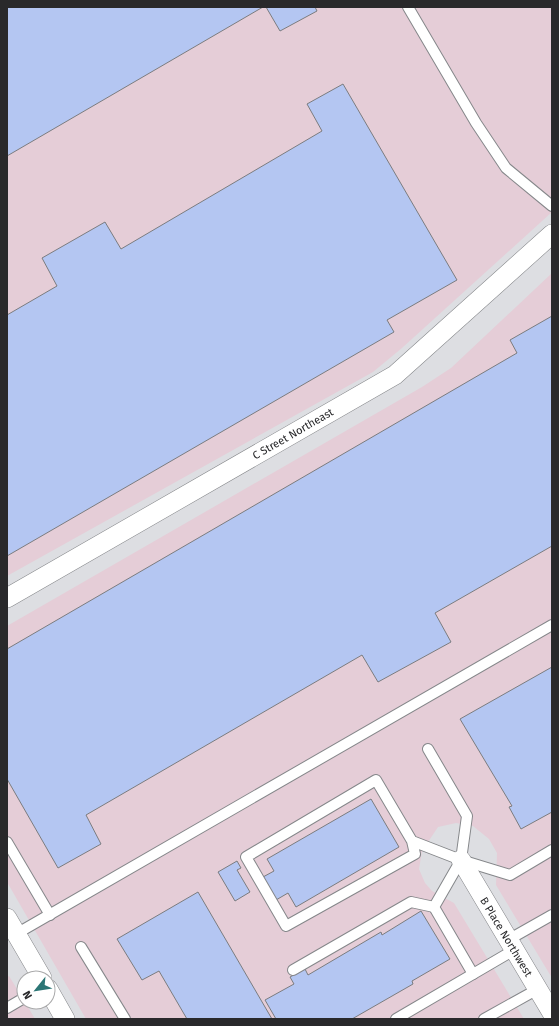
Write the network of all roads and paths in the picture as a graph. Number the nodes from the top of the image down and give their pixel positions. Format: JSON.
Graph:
{"nodes":[{"id":1,"x":408,"y":7,"type":"edge"},
{"id":2,"x":552,"y":206,"type":"edge"},
{"id":3,"x":552,"y":234,"type":"edge"},
{"id":4,"x":7,"y":598,"type":"edge"},
{"id":5,"x":552,"y":625,"type":"edge"},
{"id":6,"x":428,"y":749,"type":"dead end"},
{"id":7,"x":412,"y":841,"type":"junction"},
{"id":8,"x":7,"y":842,"type":"edge"},
{"id":9,"x":552,"y":850,"type":"edge"},
{"id":10,"x":461,"y":860,"type":"junction"},
{"id":11,"x":434,"y":907,"type":"junction"},
{"id":12,"x":50,"y":915,"type":"junction"},
{"id":13,"x":552,"y":915,"type":"edge"},
{"id":14,"x":7,"y":918,"type":"edge"},
{"id":15,"x":16,"y":934,"type":"junction"},
{"id":16,"x":511,"y":945,"type":"junction"},
{"id":17,"x":81,"y":947,"type":"dead end"},
{"id":18,"x":37,"y":970,"type":"edge"},
{"id":19,"x":293,"y":970,"type":"dead end"},
{"id":20,"x":473,"y":974,"type":"junction"},
{"id":21,"x":538,"y":989,"type":"junction"},
{"id":22,"x":16,"y":1003,"type":"edge"},
{"id":23,"x":56,"y":1003,"type":"edge"},
{"id":24,"x":7,"y":1008,"type":"edge"},
{"id":25,"x":552,"y":1014,"type":"edge"},
{"id":26,"x":65,"y":1019,"type":"edge"},
{"id":27,"x":125,"y":1019,"type":"edge"},
{"id":28,"x":396,"y":1019,"type":"edge"},
{"id":29,"x":484,"y":1019,"type":"edge"}],
"edges":[{"from":1,"to":2,"type":"lane"},
{"from":3,"to":4,"type":"street","name":"C Street Northeast"},
{"from":5,"to":12,"type":"lane"},
{"from":6,"to":10,"type":"lane"},
{"from":7,"to":7,"type":"lane"},
{"from":7,"to":10,"type":"lane"},
{"from":8,"to":12,"type":"lane"},
{"from":9,"to":10,"type":"lane"},
{"from":10,"to":11,"type":"lane"},
{"from":10,"to":16,"type":"street","name":"B Place Northwest"},
{"from":11,"to":19,"type":"lane"},
{"from":11,"to":20,"type":"lane"},
{"from":12,"to":15,"type":"lane"},
{"from":13,"to":16,"type":"lane"},
{"from":14,"to":15,"type":"street"},
{"from":15,"to":18,"type":"street"},
{"from":16,"to":20,"type":"lane"},
{"from":16,"to":21,"type":"street","name":"B Place Northwest"},
{"from":17,"to":27,"type":"lane"},
{"from":20,"to":28,"type":"lane"},
{"from":21,"to":25,"type":"street","name":"B Place Northwest"},
{"from":21,"to":29,"type":"lane"},
{"from":22,"to":24,"type":"lane"},
{"from":23,"to":26,"type":"street"}]}
